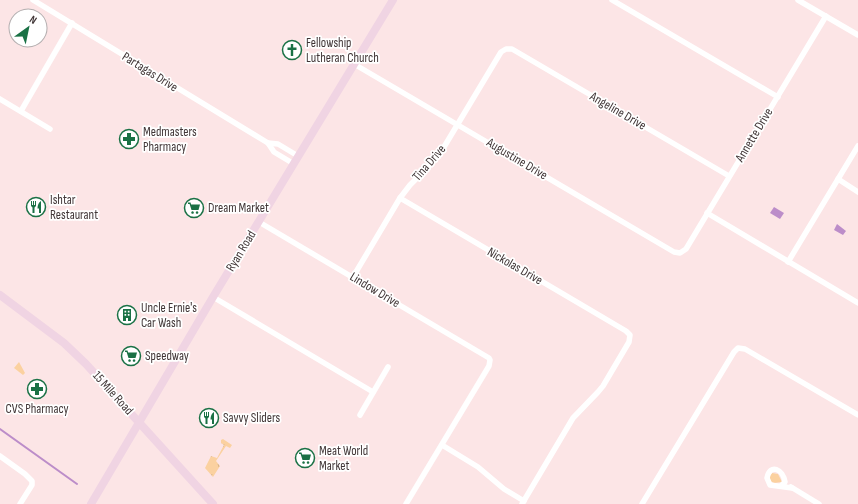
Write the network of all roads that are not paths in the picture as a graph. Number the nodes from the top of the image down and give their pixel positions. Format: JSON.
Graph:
{"nodes":[{"id":1,"x":33,"y":0,"type":"edge"},
{"id":2,"x":393,"y":0,"type":"edge"},
{"id":3,"x":612,"y":0,"type":"edge"},
{"id":4,"x":798,"y":0,"type":"edge"},
{"id":5,"x":826,"y":16,"type":"junction"},
{"id":6,"x":72,"y":23,"type":"junction"},
{"id":7,"x":858,"y":35,"type":"edge"},
{"id":8,"x":506,"y":49,"type":"joint"},
{"id":9,"x":354,"y":64,"type":"junction"},
{"id":10,"x":778,"y":97,"type":"junction"},
{"id":11,"x":0,"y":99,"type":"edge"},
{"id":12,"x":21,"y":111,"type":"junction"},
{"id":13,"x":458,"y":124,"type":"junction"},
{"id":14,"x":50,"y":129,"type":"dead end"},
{"id":15,"x":268,"y":143,"type":"junction"},
{"id":16,"x":858,"y":146,"type":"edge"},
{"id":17,"x":298,"y":156,"type":"junction"},
{"id":18,"x":294,"y":164,"type":"junction"},
{"id":19,"x":729,"y":176,"type":"junction"},
{"id":20,"x":838,"y":180,"type":"junction"},
{"id":21,"x":858,"y":192,"type":"edge"},
{"id":22,"x":400,"y":198,"type":"junction"},
{"id":23,"x":707,"y":214,"type":"junction"},
{"id":24,"x":258,"y":222,"type":"junction"},
{"id":25,"x":680,"y":253,"type":"joint"},
{"id":26,"x":788,"y":262,"type":"junction"},
{"id":27,"x":352,"y":277,"type":"junction"},
{"id":28,"x":0,"y":295,"type":"edge"},
{"id":29,"x":213,"y":297,"type":"junction"},
{"id":30,"x":858,"y":303,"type":"edge"},
{"id":31,"x":388,"y":367,"type":"dead end"},
{"id":32,"x":374,"y":392,"type":"junction"},
{"id":33,"x":858,"y":414,"type":"edge"},
{"id":34,"x":360,"y":415,"type":"dead end"},
{"id":35,"x":140,"y":423,"type":"junction"},
{"id":36,"x":442,"y":445,"type":"junction"},
{"id":37,"x":0,"y":456,"type":"edge"},
{"id":38,"x":785,"y":480,"type":"junction"},
{"id":39,"x":782,"y":486,"type":"junction"},
{"id":40,"x":792,"y":488,"type":"junction"},
{"id":41,"x":523,"y":502,"type":"edge"},
{"id":42,"x":20,"y":504,"type":"edge"},
{"id":43,"x":91,"y":504,"type":"edge"},
{"id":44,"x":213,"y":504,"type":"edge"},
{"id":45,"x":406,"y":504,"type":"edge"},
{"id":46,"x":642,"y":504,"type":"edge"},
{"id":47,"x":819,"y":504,"type":"edge"}],
"edges":[{"from":1,"to":6,"type":"street","name":"Partagas Drive"},
{"from":2,"to":9,"type":"main road","name":"Ryan Road"},
{"from":3,"to":10,"type":"street"},
{"from":4,"to":5,"type":"street"},
{"from":5,"to":7,"type":"street"},
{"from":5,"to":10,"type":"street","name":"Annette Drive"},
{"from":6,"to":12,"type":"street"},
{"from":6,"to":15,"type":"street","name":"Partagas Drive"},
{"from":8,"to":13,"type":"street","name":"Tina Drive"},
{"from":8,"to":19,"type":"street","name":"Angeline Drive"},
{"from":9,"to":13,"type":"street","name":"Augustine Drive"},
{"from":9,"to":17,"type":"main road","name":"Ryan Road"},
{"from":10,"to":19,"type":"street","name":"Annette Drive"},
{"from":11,"to":12,"type":"street"},
{"from":12,"to":14,"type":"street"},
{"from":13,"to":22,"type":"street","name":"Tina Drive"},
{"from":13,"to":25,"type":"street","name":"Augustine Drive"},
{"from":15,"to":17,"type":"street"},
{"from":15,"to":18,"type":"street"},
{"from":16,"to":20,"type":"street"},
{"from":17,"to":18,"type":"main road","name":"Ryan Road"},
{"from":18,"to":24,"type":"main road","name":"Ryan Road"},
{"from":19,"to":23,"type":"street","name":"Annette Drive"},
{"from":20,"to":21,"type":"street"},
{"from":20,"to":26,"type":"street"},
{"from":22,"to":27,"type":"street","name":"Tina Drive"},
{"from":22,"to":41,"type":"street","name":"Nickolas Drive"},
{"from":23,"to":25,"type":"street","name":"Annette Drive"},
{"from":23,"to":26,"type":"street"},
{"from":24,"to":27,"type":"street","name":"Lindow Drive"},
{"from":24,"to":29,"type":"main road","name":"Ryan Road"},
{"from":26,"to":30,"type":"street"},
{"from":27,"to":36,"type":"street","name":"Lindow Drive"},
{"from":28,"to":35,"type":"main road","name":"15 Mile Road"},
{"from":29,"to":32,"type":"street"},
{"from":29,"to":35,"type":"main road","name":"Ryan Road"},
{"from":31,"to":32,"type":"street"},
{"from":32,"to":34,"type":"street"},
{"from":33,"to":46,"type":"street"},
{"from":35,"to":43,"type":"main road","name":"Ryan Road"},
{"from":35,"to":44,"type":"main road","name":"15 Mile Road"},
{"from":36,"to":41,"type":"street"},
{"from":36,"to":45,"type":"street"},
{"from":37,"to":42,"type":"street"},
{"from":38,"to":39,"type":"street"},
{"from":38,"to":39,"type":"street"},
{"from":38,"to":40,"type":"street"},
{"from":39,"to":40,"type":"street"},
{"from":40,"to":47,"type":"street"}]}
